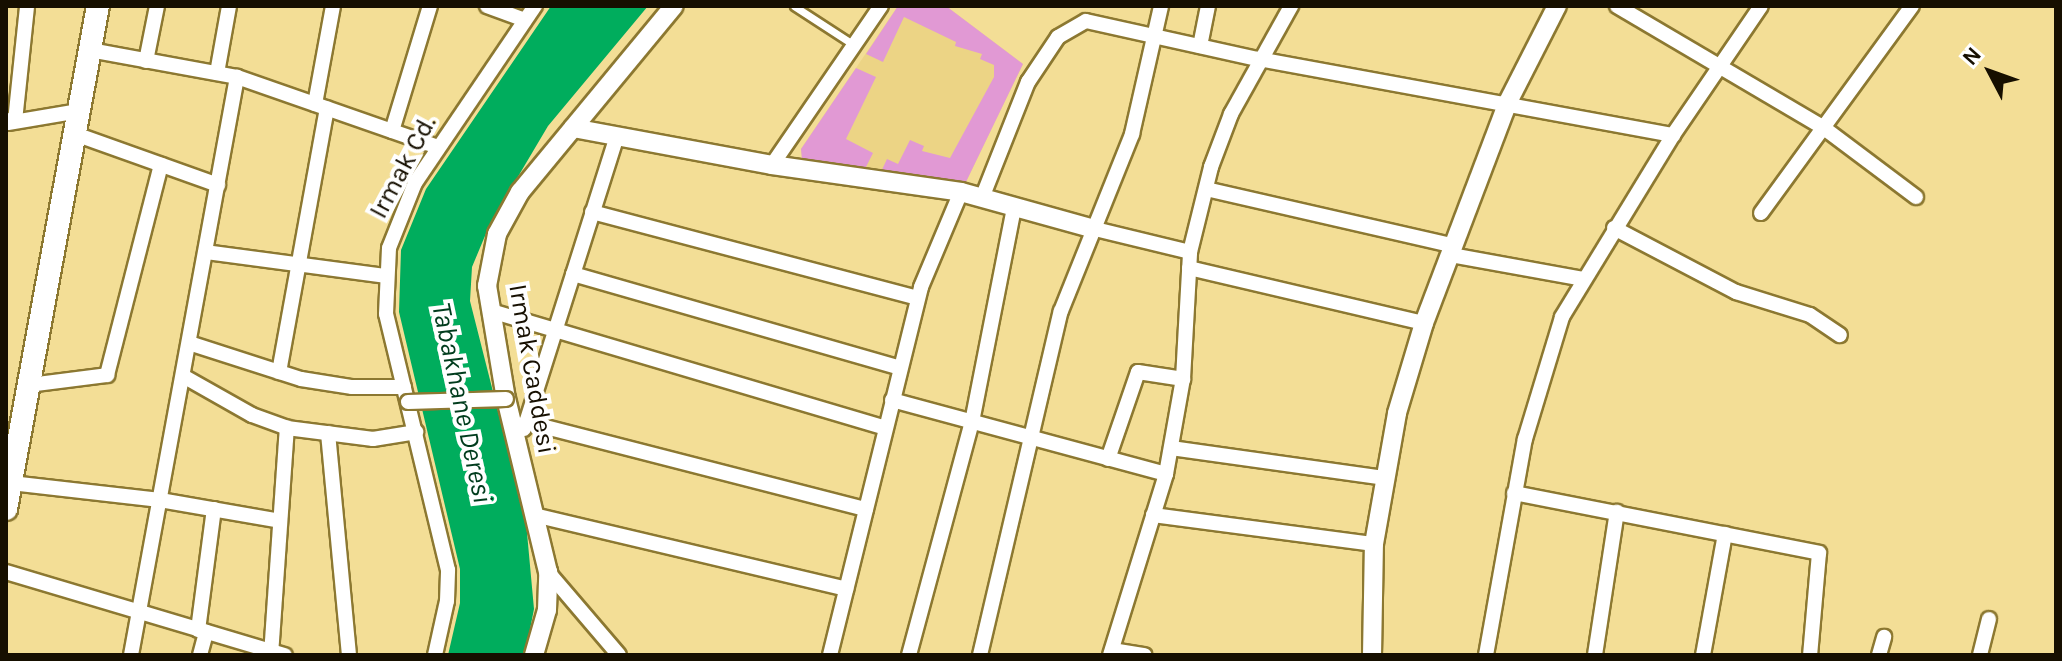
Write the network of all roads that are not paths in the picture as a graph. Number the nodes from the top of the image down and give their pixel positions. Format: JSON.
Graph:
{"nodes":[{"id":1,"x":27,"y":6,"type":"edge"},
{"id":2,"x":98,"y":6,"type":"edge"},
{"id":3,"x":157,"y":6,"type":"edge"},
{"id":4,"x":229,"y":6,"type":"edge"},
{"id":5,"x":333,"y":6,"type":"edge"},
{"id":6,"x":430,"y":6,"type":"edge"},
{"id":7,"x":487,"y":6,"type":"edge"},
{"id":8,"x":535,"y":6,"type":"edge"},
{"id":9,"x":674,"y":6,"type":"edge"},
{"id":10,"x":794,"y":6,"type":"edge"},
{"id":11,"x":881,"y":6,"type":"edge"},
{"id":12,"x":1161,"y":6,"type":"edge"},
{"id":13,"x":1208,"y":6,"type":"edge"},
{"id":14,"x":1291,"y":6,"type":"edge"},
{"id":15,"x":1557,"y":6,"type":"edge"},
{"id":16,"x":1617,"y":6,"type":"edge"},
{"id":17,"x":1761,"y":6,"type":"edge"},
{"id":18,"x":1912,"y":6,"type":"edge"},
{"id":19,"x":1087,"y":13,"type":"edge"},
{"id":20,"x":525,"y":20,"type":"junction"},
{"id":21,"x":1157,"y":36,"type":"junction"},
{"id":22,"x":854,"y":45,"type":"junction"},
{"id":23,"x":1200,"y":46,"type":"junction"},
{"id":24,"x":90,"y":50,"type":"junction"},
{"id":25,"x":1258,"y":59,"type":"junction"},
{"id":26,"x":146,"y":61,"type":"junction"},
{"id":27,"x":1721,"y":67,"type":"junction"},
{"id":28,"x":217,"y":73,"type":"junction"},
{"id":29,"x":237,"y":77,"type":"junction"},
{"id":30,"x":1508,"y":102,"type":"junction"},
{"id":31,"x":321,"y":106,"type":"junction"},
{"id":32,"x":79,"y":111,"type":"junction"},
{"id":33,"x":9,"y":122,"type":"edge"},
{"id":34,"x":573,"y":128,"type":"junction"},
{"id":35,"x":1824,"y":128,"type":"junction"},
{"id":36,"x":392,"y":131,"type":"junction"},
{"id":37,"x":75,"y":134,"type":"junction"},
{"id":38,"x":1673,"y":135,"type":"junction"},
{"id":39,"x":617,"y":136,"type":"junction"},
{"id":40,"x":438,"y":147,"type":"junction"},
{"id":41,"x":161,"y":165,"type":"junction"},
{"id":42,"x":772,"y":165,"type":"junction"},
{"id":43,"x":218,"y":185,"type":"junction"},
{"id":44,"x":1206,"y":189,"type":"junction"},
{"id":45,"x":961,"y":192,"type":"junction"},
{"id":46,"x":1916,"y":197,"type":"dead end"},
{"id":47,"x":982,"y":198,"type":"junction"},
{"id":48,"x":1014,"y":207,"type":"junction"},
{"id":49,"x":592,"y":212,"type":"junction"},
{"id":50,"x":1761,"y":213,"type":"dead end"},
{"id":51,"x":1091,"y":228,"type":"junction"},
{"id":52,"x":1614,"y":228,"type":"junction"},
{"id":53,"x":1453,"y":250,"type":"junction"},
{"id":54,"x":206,"y":252,"type":"junction"},
{"id":55,"x":1190,"y":252,"type":"junction"},
{"id":56,"x":299,"y":263,"type":"junction"},
{"id":57,"x":1189,"y":268,"type":"junction"},
{"id":58,"x":573,"y":274,"type":"junction"},
{"id":59,"x":385,"y":276,"type":"junction"},
{"id":60,"x":1583,"y":279,"type":"junction"},
{"id":61,"x":918,"y":298,"type":"junction"},
{"id":62,"x":491,"y":311,"type":"junction"},
{"id":63,"x":1424,"y":323,"type":"junction"},
{"id":64,"x":555,"y":329,"type":"junction"},
{"id":65,"x":1840,"y":335,"type":"dead end"},
{"id":66,"x":189,"y":343,"type":"junction"},
{"id":67,"x":900,"y":368,"type":"junction"},
{"id":68,"x":279,"y":372,"type":"junction"},
{"id":69,"x":183,"y":376,"type":"junction"},
{"id":70,"x":1183,"y":379,"type":"junction"},
{"id":71,"x":29,"y":385,"type":"junction"},
{"id":72,"x":406,"y":394,"type":"junction"},
{"id":73,"x":506,"y":399,"type":"junction"},
{"id":74,"x":892,"y":400,"type":"junction"},
{"id":75,"x":526,"y":422,"type":"junction"},
{"id":76,"x":972,"y":422,"type":"junction"},
{"id":77,"x":287,"y":428,"type":"junction"},
{"id":78,"x":885,"y":428,"type":"junction"},
{"id":79,"x":416,"y":432,"type":"junction"},
{"id":80,"x":328,"y":433,"type":"junction"},
{"id":81,"x":1033,"y":439,"type":"junction"},
{"id":82,"x":518,"y":448,"type":"junction"},
{"id":83,"x":1171,"y":448,"type":"junction"},
{"id":84,"x":1108,"y":459,"type":"junction"},
{"id":85,"x":10,"y":472,"type":"edge"},
{"id":86,"x":1166,"y":474,"type":"junction"},
{"id":87,"x":1384,"y":478,"type":"junction"},
{"id":88,"x":1514,"y":493,"type":"junction"},
{"id":89,"x":160,"y":500,"type":"junction"},
{"id":90,"x":6,"y":509,"type":"edge"},
{"id":91,"x":214,"y":509,"type":"junction"},
{"id":92,"x":866,"y":509,"type":"junction"},
{"id":93,"x":1617,"y":512,"type":"junction"},
{"id":94,"x":534,"y":515,"type":"junction"},
{"id":95,"x":1153,"y":515,"type":"junction"},
{"id":96,"x":280,"y":521,"type":"junction"},
{"id":97,"x":1725,"y":534,"type":"junction"},
{"id":98,"x":1374,"y":544,"type":"junction"},
{"id":99,"x":6,"y":572,"type":"edge"},
{"id":100,"x":548,"y":572,"type":"junction"},
{"id":101,"x":846,"y":589,"type":"junction"},
{"id":102,"x":139,"y":613,"type":"junction"},
{"id":103,"x":1989,"y":619,"type":"dead end"},
{"id":104,"x":202,"y":631,"type":"junction"},
{"id":105,"x":1884,"y":637,"type":"dead end"},
{"id":106,"x":1111,"y":652,"type":"edge"},
{"id":107,"x":276,"y":654,"type":"edge"},
{"id":108,"x":131,"y":655,"type":"edge"},
{"id":109,"x":200,"y":655,"type":"edge"},
{"id":110,"x":349,"y":655,"type":"edge"},
{"id":111,"x":435,"y":655,"type":"edge"},
{"id":112,"x":534,"y":655,"type":"edge"},
{"id":113,"x":619,"y":655,"type":"edge"},
{"id":114,"x":830,"y":655,"type":"edge"},
{"id":115,"x":909,"y":655,"type":"edge"},
{"id":116,"x":980,"y":655,"type":"edge"},
{"id":117,"x":1145,"y":655,"type":"edge"},
{"id":118,"x":1372,"y":655,"type":"edge"},
{"id":119,"x":1486,"y":655,"type":"edge"},
{"id":120,"x":1595,"y":655,"type":"edge"},
{"id":121,"x":1703,"y":655,"type":"edge"},
{"id":122,"x":1810,"y":655,"type":"edge"},
{"id":123,"x":1879,"y":655,"type":"edge"},
{"id":124,"x":1980,"y":655,"type":"edge"}],
"edges":[{"from":1,"to":33,"type":"street"},
{"from":2,"to":24,"type":"main road"},
{"from":3,"to":26,"type":"street"},
{"from":4,"to":28,"type":"street"},
{"from":5,"to":31,"type":"street"},
{"from":6,"to":36,"type":"street"},
{"from":7,"to":20,"type":"street"},
{"from":8,"to":20,"type":"street","name":"Irmak Cd."},
{"from":9,"to":34,"type":"street","name":"Irmak Caddesi"},
{"from":10,"to":22,"type":"lane"},
{"from":11,"to":22,"type":"street"},
{"from":12,"to":21,"type":"street"},
{"from":13,"to":23,"type":"street"},
{"from":14,"to":25,"type":"street"},
{"from":15,"to":30,"type":"street"},
{"from":16,"to":27,"type":"street"},
{"from":17,"to":27,"type":"street"},
{"from":18,"to":35,"type":"street"},
{"from":19,"to":21,"type":"street"},
{"from":19,"to":47,"type":"street"},
{"from":20,"to":40,"type":"street","name":"Irmak Cd."},
{"from":21,"to":23,"type":"street"},
{"from":21,"to":51,"type":"street"},
{"from":22,"to":42,"type":"street"},
{"from":23,"to":25,"type":"street"},
{"from":24,"to":26,"type":"street"},
{"from":24,"to":32,"type":"main road"},
{"from":25,"to":30,"type":"street"},
{"from":25,"to":44,"type":"street"},
{"from":26,"to":28,"type":"street"},
{"from":27,"to":35,"type":"street"},
{"from":27,"to":38,"type":"street"},
{"from":28,"to":29,"type":"street"},
{"from":29,"to":31,"type":"street"},
{"from":29,"to":43,"type":"street"},
{"from":30,"to":38,"type":"street"},
{"from":30,"to":53,"type":"street"},
{"from":31,"to":36,"type":"street"},
{"from":31,"to":56,"type":"street"},
{"from":32,"to":33,"type":"street"},
{"from":32,"to":37,"type":"main road"},
{"from":34,"to":39,"type":"street"},
{"from":34,"to":62,"type":"street","name":"Irmak Caddesi"},
{"from":35,"to":46,"type":"street"},
{"from":35,"to":50,"type":"street"},
{"from":36,"to":40,"type":"street"},
{"from":37,"to":41,"type":"street"},
{"from":37,"to":71,"type":"main road"},
{"from":38,"to":52,"type":"street"},
{"from":39,"to":42,"type":"street"},
{"from":39,"to":49,"type":"street"},
{"from":40,"to":59,"type":"street","name":"Irmak Cd."},
{"from":41,"to":43,"type":"street"},
{"from":41,"to":71,"type":"street"},
{"from":42,"to":45,"type":"street"},
{"from":43,"to":54,"type":"street"},
{"from":44,"to":53,"type":"street"},
{"from":44,"to":55,"type":"street"},
{"from":45,"to":47,"type":"street"},
{"from":45,"to":61,"type":"street"},
{"from":47,"to":48,"type":"street"},
{"from":48,"to":51,"type":"street"},
{"from":48,"to":76,"type":"street"},
{"from":49,"to":58,"type":"street"},
{"from":49,"to":61,"type":"street"},
{"from":51,"to":55,"type":"street"},
{"from":51,"to":81,"type":"street"},
{"from":52,"to":60,"type":"street"},
{"from":52,"to":65,"type":"street"},
{"from":53,"to":60,"type":"street"},
{"from":53,"to":63,"type":"street"},
{"from":54,"to":56,"type":"street"},
{"from":54,"to":66,"type":"street"},
{"from":55,"to":57,"type":"street"},
{"from":56,"to":59,"type":"street"},
{"from":56,"to":68,"type":"street"},
{"from":57,"to":63,"type":"street"},
{"from":57,"to":70,"type":"street"},
{"from":58,"to":64,"type":"street"},
{"from":58,"to":67,"type":"street"},
{"from":59,"to":72,"type":"street","name":"Irmak Cd."},
{"from":60,"to":88,"type":"street"},
{"from":61,"to":67,"type":"street"},
{"from":62,"to":64,"type":"street"},
{"from":62,"to":73,"type":"street","name":"Irmak Caddesi"},
{"from":63,"to":87,"type":"street"},
{"from":64,"to":75,"type":"street"},
{"from":64,"to":78,"type":"street"},
{"from":66,"to":68,"type":"street"},
{"from":66,"to":69,"type":"street"},
{"from":67,"to":74,"type":"street"},
{"from":68,"to":72,"type":"street"},
{"from":69,"to":77,"type":"street"},
{"from":69,"to":89,"type":"street"},
{"from":70,"to":83,"type":"street"},
{"from":70,"to":84,"type":"street"},
{"from":71,"to":85,"type":"main road"},
{"from":72,"to":73,"type":"street","bridge":true},
{"from":72,"to":79,"type":"street","name":"Irmak Cd."},
{"from":73,"to":82,"type":"street","name":"Irmak Caddesi"},
{"from":74,"to":76,"type":"street"},
{"from":74,"to":78,"type":"street"},
{"from":75,"to":82,"type":"street"},
{"from":75,"to":92,"type":"street"},
{"from":76,"to":81,"type":"street"},
{"from":76,"to":115,"type":"street"},
{"from":77,"to":80,"type":"street"},
{"from":77,"to":96,"type":"street"},
{"from":78,"to":92,"type":"street"},
{"from":79,"to":80,"type":"street"},
{"from":79,"to":111,"type":"street","name":"Irmak Cd."},
{"from":80,"to":110,"type":"street"},
{"from":81,"to":84,"type":"street"},
{"from":81,"to":116,"type":"street"},
{"from":82,"to":94,"type":"street","name":"Irmak Caddesi"},
{"from":83,"to":86,"type":"street"},
{"from":83,"to":87,"type":"street"},
{"from":84,"to":86,"type":"street"},
{"from":85,"to":89,"type":"street"},
{"from":85,"to":90,"type":"main road"},
{"from":86,"to":95,"type":"street"},
{"from":87,"to":98,"type":"street"},
{"from":88,"to":93,"type":"street"},
{"from":88,"to":119,"type":"street"},
{"from":89,"to":91,"type":"street"},
{"from":89,"to":102,"type":"street"},
{"from":91,"to":96,"type":"street"},
{"from":91,"to":104,"type":"street"},
{"from":92,"to":101,"type":"street"},
{"from":93,"to":97,"type":"street"},
{"from":93,"to":120,"type":"street"},
{"from":94,"to":100,"type":"street","name":"Irmak Caddesi"},
{"from":94,"to":101,"type":"street"},
{"from":95,"to":98,"type":"street"},
{"from":95,"to":106,"type":"street"},
{"from":96,"to":107,"type":"street"},
{"from":97,"to":121,"type":"street"},
{"from":97,"to":122,"type":"street"},
{"from":98,"to":118,"type":"street"},
{"from":99,"to":102,"type":"street"},
{"from":100,"to":112,"type":"street","name":"Irmak Caddesi"},
{"from":100,"to":113,"type":"street"},
{"from":101,"to":114,"type":"street"},
{"from":102,"to":104,"type":"street"},
{"from":102,"to":108,"type":"street"},
{"from":103,"to":124,"type":"street"},
{"from":104,"to":107,"type":"street"},
{"from":104,"to":109,"type":"street"},
{"from":105,"to":123,"type":"street"},
{"from":106,"to":117,"type":"street"}]}
